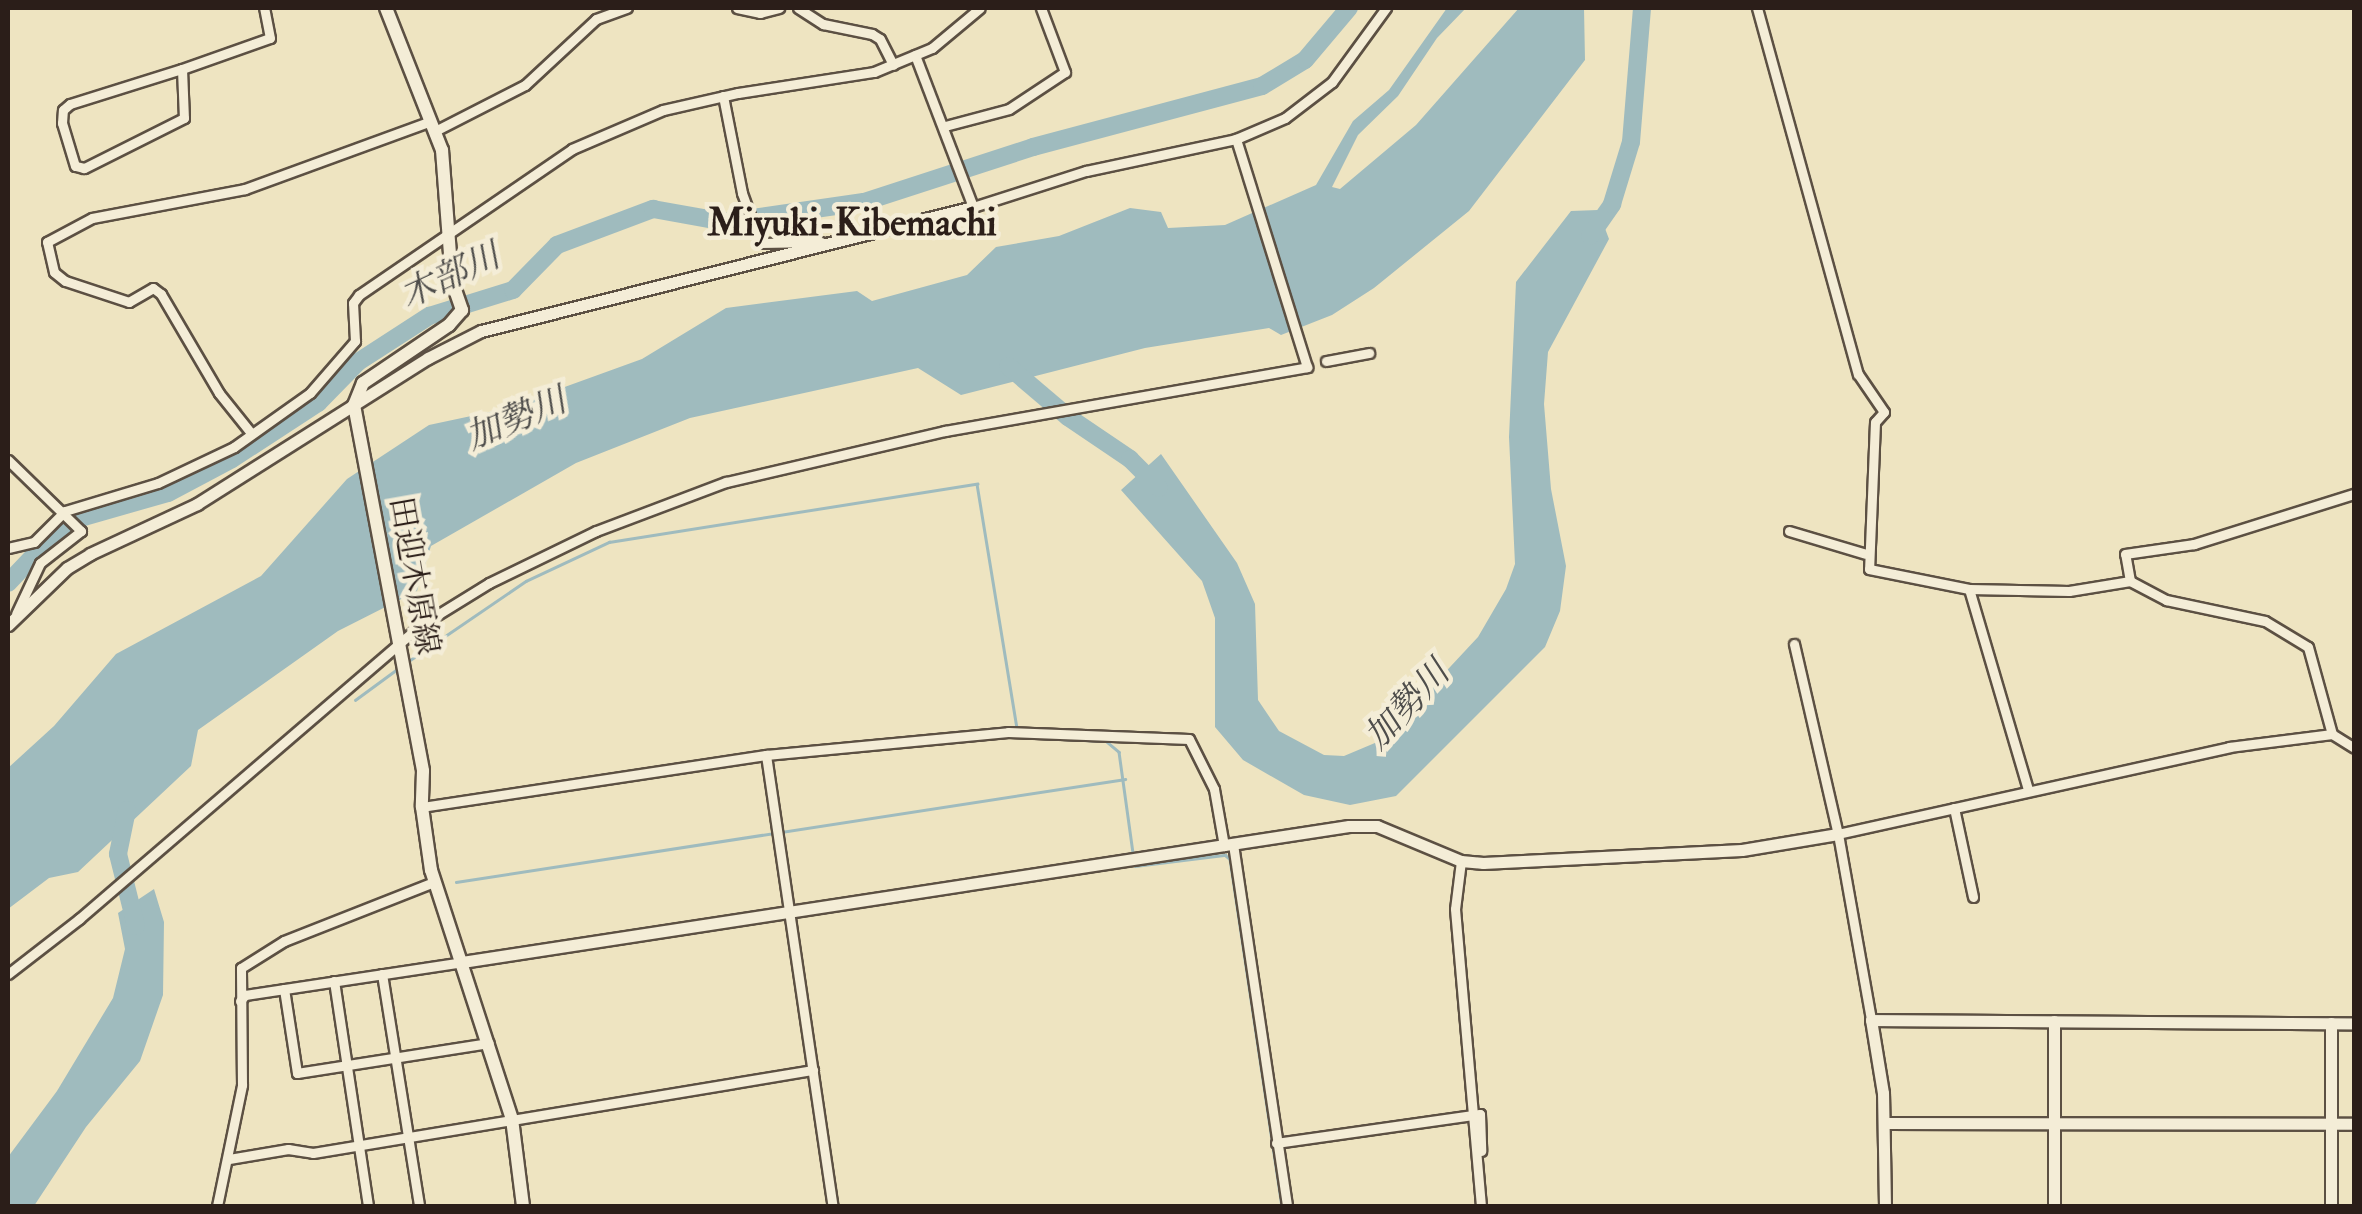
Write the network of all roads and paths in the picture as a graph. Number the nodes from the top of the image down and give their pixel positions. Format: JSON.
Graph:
{"nodes":[{"id":1,"x":264,"y":8,"type":"edge"},
{"id":2,"x":386,"y":8,"type":"edge"},
{"id":3,"x":627,"y":8,"type":"edge"},
{"id":4,"x":737,"y":8,"type":"edge"},
{"id":5,"x":779,"y":8,"type":"edge"},
{"id":6,"x":798,"y":8,"type":"edge"},
{"id":7,"x":980,"y":8,"type":"edge"},
{"id":8,"x":1041,"y":8,"type":"edge"},
{"id":9,"x":1386,"y":8,"type":"edge"},
{"id":10,"x":1757,"y":8,"type":"edge"},
{"id":11,"x":915,"y":55,"type":"junction"},
{"id":12,"x":893,"y":65,"type":"junction"},
{"id":13,"x":182,"y":69,"type":"junction"},
{"id":14,"x":723,"y":96,"type":"junction"},
{"id":15,"x":433,"y":126,"type":"junction"},
{"id":16,"x":945,"y":126,"type":"junction"},
{"id":17,"x":1236,"y":139,"type":"junction"},
{"id":18,"x":973,"y":207,"type":"junction"},
{"id":19,"x":451,"y":231,"type":"junction"},
{"id":20,"x":828,"y":242,"type":"junction"},
{"id":21,"x":1369,"y":353,"type":"dead end"},
{"id":22,"x":1326,"y":362,"type":"dead end"},
{"id":23,"x":354,"y":404,"type":"junction"},
{"id":24,"x":251,"y":434,"type":"junction"},
{"id":25,"x":8,"y":460,"type":"edge"},
{"id":26,"x":2354,"y":494,"type":"edge"},
{"id":27,"x":67,"y":514,"type":"junction"},
{"id":28,"x":1789,"y":530,"type":"dead end"},
{"id":29,"x":8,"y":548,"type":"edge"},
{"id":30,"x":1866,"y":554,"type":"junction"},
{"id":31,"x":2130,"y":581,"type":"junction"},
{"id":32,"x":1969,"y":589,"type":"junction"},
{"id":33,"x":12,"y":620,"type":"edge"},
{"id":34,"x":399,"y":644,"type":"junction"},
{"id":35,"x":1794,"y":644,"type":"dead end"},
{"id":36,"x":2332,"y":734,"type":"junction"},
{"id":37,"x":2354,"y":748,"type":"edge"},
{"id":38,"x":766,"y":755,"type":"junction"},
{"id":39,"x":2028,"y":790,"type":"junction"},
{"id":40,"x":422,"y":807,"type":"junction"},
{"id":41,"x":1954,"y":808,"type":"junction"},
{"id":42,"x":1838,"y":834,"type":"junction"},
{"id":43,"x":1229,"y":845,"type":"junction"},
{"id":44,"x":1461,"y":861,"type":"junction"},
{"id":45,"x":434,"y":882,"type":"junction"},
{"id":46,"x":1973,"y":897,"type":"dead end"},
{"id":47,"x":790,"y":909,"type":"junction"},
{"id":48,"x":462,"y":962,"type":"junction"},
{"id":49,"x":8,"y":974,"type":"edge"},
{"id":50,"x":382,"y":974,"type":"junction"},
{"id":51,"x":334,"y":982,"type":"junction"},
{"id":52,"x":284,"y":989,"type":"junction"},
{"id":53,"x":240,"y":1001,"type":"junction"},
{"id":54,"x":1870,"y":1020,"type":"junction"},
{"id":55,"x":2054,"y":1021,"type":"junction"},
{"id":56,"x":2331,"y":1022,"type":"junction"},
{"id":57,"x":2354,"y":1022,"type":"edge"},
{"id":58,"x":489,"y":1043,"type":"junction"},
{"id":59,"x":396,"y":1058,"type":"junction"},
{"id":60,"x":347,"y":1065,"type":"junction"},
{"id":61,"x":814,"y":1070,"type":"junction"},
{"id":62,"x":1472,"y":1115,"type":"junction"},
{"id":63,"x":512,"y":1118,"type":"junction"},
{"id":64,"x":1885,"y":1123,"type":"junction"},
{"id":65,"x":2330,"y":1124,"type":"junction"},
{"id":66,"x":2354,"y":1124,"type":"edge"},
{"id":67,"x":2054,"y":1125,"type":"junction"},
{"id":68,"x":408,"y":1136,"type":"junction"},
{"id":69,"x":1276,"y":1143,"type":"junction"},
{"id":70,"x":358,"y":1145,"type":"junction"},
{"id":71,"x":229,"y":1159,"type":"junction"},
{"id":72,"x":217,"y":1206,"type":"edge"},
{"id":73,"x":368,"y":1206,"type":"edge"},
{"id":74,"x":419,"y":1206,"type":"edge"},
{"id":75,"x":524,"y":1206,"type":"edge"},
{"id":76,"x":833,"y":1206,"type":"edge"},
{"id":77,"x":1287,"y":1206,"type":"edge"},
{"id":78,"x":1482,"y":1206,"type":"edge"},
{"id":79,"x":1885,"y":1206,"type":"edge"},
{"id":80,"x":2054,"y":1206,"type":"edge"},
{"id":81,"x":2331,"y":1206,"type":"edge"}],
"edges":[{"from":1,"to":13,"type":"street"},
{"from":2,"to":15,"type":"main road"},
{"from":3,"to":15,"type":"street"},
{"from":4,"to":5,"type":"street"},
{"from":6,"to":12,"type":"street"},
{"from":7,"to":11,"type":"street"},
{"from":8,"to":16,"type":"street"},
{"from":9,"to":17,"type":"street"},
{"from":10,"to":30,"type":"street"},
{"from":11,"to":12,"type":"street"},
{"from":11,"to":16,"type":"street"},
{"from":12,"to":14,"type":"street"},
{"from":13,"to":13,"type":"street"},
{"from":14,"to":19,"type":"street"},
{"from":14,"to":20,"type":"street"},
{"from":15,"to":19,"type":"main road"},
{"from":15,"to":24,"type":"street"},
{"from":16,"to":18,"type":"street"},
{"from":17,"to":18,"type":"street"},
{"from":17,"to":34,"type":"street"},
{"from":18,"to":20,"type":"street"},
{"from":19,"to":23,"type":"main road"},
{"from":19,"to":24,"type":"street"},
{"from":20,"to":23,"type":"street"},
{"from":21,"to":22,"type":"street"},
{"from":23,"to":33,"type":"street"},
{"from":23,"to":34,"type":"main road","name":"田迎木原線"},
{"from":24,"to":27,"type":"street"},
{"from":25,"to":27,"type":"street"},
{"from":26,"to":31,"type":"street"},
{"from":27,"to":29,"type":"street"},
{"from":27,"to":33,"type":"street"},
{"from":28,"to":30,"type":"street"},
{"from":30,"to":32,"type":"street"},
{"from":31,"to":32,"type":"street"},
{"from":31,"to":36,"type":"street"},
{"from":32,"to":39,"type":"street"},
{"from":34,"to":40,"type":"main road","name":"田迎木原線"},
{"from":34,"to":49,"type":"street"},
{"from":35,"to":42,"type":"street"},
{"from":36,"to":37,"type":"street"},
{"from":36,"to":39,"type":"street"},
{"from":38,"to":40,"type":"street"},
{"from":38,"to":43,"type":"street"},
{"from":38,"to":47,"type":"street"},
{"from":39,"to":41,"type":"street"},
{"from":40,"to":45,"type":"main road","name":"田迎木原線"},
{"from":41,"to":42,"type":"street"},
{"from":41,"to":46,"type":"street"},
{"from":42,"to":44,"type":"street"},
{"from":42,"to":54,"type":"street"},
{"from":43,"to":44,"type":"street"},
{"from":43,"to":47,"type":"street"},
{"from":43,"to":69,"type":"street"},
{"from":44,"to":62,"type":"street"},
{"from":45,"to":48,"type":"main road","name":"田迎木原線"},
{"from":45,"to":53,"type":"street"},
{"from":47,"to":48,"type":"street"},
{"from":47,"to":61,"type":"street"},
{"from":48,"to":50,"type":"street"},
{"from":48,"to":58,"type":"main road","name":"田迎木原線"},
{"from":50,"to":51,"type":"street"},
{"from":50,"to":59,"type":"street"},
{"from":51,"to":52,"type":"street"},
{"from":51,"to":60,"type":"street"},
{"from":52,"to":53,"type":"street"},
{"from":52,"to":60,"type":"street"},
{"from":53,"to":71,"type":"street"},
{"from":54,"to":55,"type":"street"},
{"from":54,"to":64,"type":"street"},
{"from":55,"to":56,"type":"street"},
{"from":55,"to":67,"type":"street"},
{"from":56,"to":57,"type":"street"},
{"from":56,"to":65,"type":"street"},
{"from":58,"to":59,"type":"street"},
{"from":58,"to":63,"type":"main road","name":"田迎木原線"},
{"from":59,"to":60,"type":"street"},
{"from":59,"to":68,"type":"street"},
{"from":60,"to":70,"type":"street"},
{"from":61,"to":63,"type":"street"},
{"from":61,"to":76,"type":"street"},
{"from":62,"to":69,"type":"street"},
{"from":62,"to":78,"type":"street"},
{"from":63,"to":68,"type":"street"},
{"from":63,"to":75,"type":"main road","name":"田迎木原線"},
{"from":64,"to":67,"type":"street"},
{"from":64,"to":79,"type":"street"},
{"from":65,"to":66,"type":"street"},
{"from":65,"to":67,"type":"street"},
{"from":65,"to":81,"type":"street"},
{"from":67,"to":80,"type":"street"},
{"from":68,"to":70,"type":"street"},
{"from":68,"to":74,"type":"street"},
{"from":69,"to":77,"type":"street"},
{"from":70,"to":71,"type":"street"},
{"from":70,"to":73,"type":"street"},
{"from":71,"to":72,"type":"street"}]}
